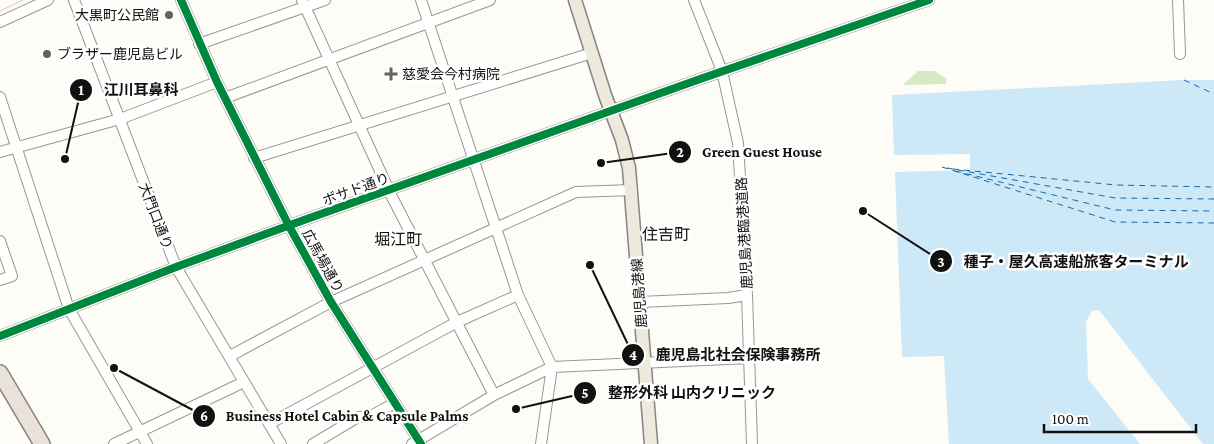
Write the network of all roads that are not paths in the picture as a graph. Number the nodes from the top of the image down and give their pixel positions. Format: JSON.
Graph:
{"nodes":[{"id":1,"x":48,"y":0,"type":"edge"},
{"id":2,"x":74,"y":0,"type":"edge"},
{"id":3,"x":181,"y":0,"type":"edge"},
{"id":4,"x":325,"y":0,"type":"edge"},
{"id":5,"x":421,"y":0,"type":"edge"},
{"id":6,"x":490,"y":0,"type":"edge"},
{"id":7,"x":575,"y":0,"type":"edge"},
{"id":8,"x":694,"y":0,"type":"edge"},
{"id":9,"x":927,"y":0,"type":"edge"},
{"id":10,"x":1178,"y":0,"type":"edge"},
{"id":11,"x":304,"y":3,"type":"edge"},
{"id":12,"x":0,"y":22,"type":"edge"},
{"id":13,"x":428,"y":23,"type":"junction"},
{"id":14,"x":199,"y":44,"type":"junction"},
{"id":15,"x":592,"y":53,"type":"junction"},
{"id":16,"x":1180,"y":54,"type":"dead end"},
{"id":17,"x":330,"y":59,"type":"junction"},
{"id":18,"x":722,"y":72,"type":"junction"},
{"id":19,"x":217,"y":82,"type":"junction"},
{"id":20,"x":452,"y":96,"type":"junction"},
{"id":21,"x":0,"y":97,"type":"edge"},
{"id":22,"x":225,"y":98,"type":"junction"},
{"id":23,"x":612,"y":111,"type":"junction"},
{"id":24,"x":120,"y":119,"type":"junction"},
{"id":25,"x":359,"y":124,"type":"junction"},
{"id":26,"x":16,"y":147,"type":"junction"},
{"id":27,"x":0,"y":152,"type":"edge"},
{"id":28,"x":254,"y":158,"type":"junction"},
{"id":29,"x":473,"y":160,"type":"junction"},
{"id":30,"x":389,"y":190,"type":"junction"},
{"id":31,"x":632,"y":190,"type":"junction"},
{"id":32,"x":289,"y":226,"type":"junction"},
{"id":33,"x":496,"y":228,"type":"junction"},
{"id":34,"x":0,"y":241,"type":"edge"},
{"id":35,"x":424,"y":260,"type":"junction"},
{"id":36,"x":176,"y":267,"type":"junction"},
{"id":37,"x":0,"y":280,"type":"edge"},
{"id":38,"x":518,"y":295,"type":"junction"},
{"id":39,"x":747,"y":295,"type":"junction"},
{"id":40,"x":331,"y":302,"type":"junction"},
{"id":41,"x":640,"y":302,"type":"junction"},
{"id":42,"x":69,"y":309,"type":"junction"},
{"id":43,"x":457,"y":322,"type":"junction"},
{"id":44,"x":0,"y":336,"type":"edge"},
{"id":45,"x":230,"y":356,"type":"junction"},
{"id":46,"x":749,"y":358,"type":"junction"},
{"id":47,"x":644,"y":362,"type":"junction"},
{"id":48,"x":552,"y":367,"type":"junction"},
{"id":49,"x":373,"y":368,"type":"junction"},
{"id":50,"x":0,"y":373,"type":"edge"},
{"id":51,"x":244,"y":382,"type":"junction"},
{"id":52,"x":494,"y":395,"type":"junction"},
{"id":53,"x":395,"y":403,"type":"junction"},
{"id":54,"x":269,"y":424,"type":"junction"},
{"id":55,"x":140,"y":432,"type":"junction"},
{"id":56,"x":418,"y":443,"type":"edge"},
{"id":57,"x":42,"y":444,"type":"edge"},
{"id":58,"x":114,"y":444,"type":"edge"},
{"id":59,"x":147,"y":444,"type":"edge"},
{"id":60,"x":281,"y":444,"type":"edge"},
{"id":61,"x":313,"y":444,"type":"edge"},
{"id":62,"x":541,"y":444,"type":"edge"},
{"id":63,"x":651,"y":444,"type":"edge"},
{"id":64,"x":752,"y":444,"type":"edge"}],
"edges":[{"from":1,"to":12,"type":"street"},
{"from":2,"to":24,"type":"street","name":"大門口通り"},
{"from":3,"to":14,"type":"street","name":"広馬場通り"},
{"from":4,"to":11,"type":"street"},
{"from":5,"to":13,"type":"street"},
{"from":6,"to":13,"type":"street"},
{"from":7,"to":15,"type":"main road","name":"鹿児島港線"},
{"from":8,"to":18,"type":"street","name":"鹿児島港臨港道路"},
{"from":9,"to":18,"type":"street","name":"ボサド通り"},
{"from":10,"to":16,"type":"street"},
{"from":11,"to":14,"type":"street"},
{"from":11,"to":17,"type":"street"},
{"from":13,"to":17,"type":"street"},
{"from":13,"to":20,"type":"street"},
{"from":14,"to":19,"type":"street","name":"広馬場通り"},
{"from":15,"to":20,"type":"street"},
{"from":15,"to":23,"type":"main road","name":"鹿児島港線"},
{"from":17,"to":22,"type":"street"},
{"from":17,"to":25,"type":"street"},
{"from":18,"to":23,"type":"street","name":"ボサド通り"},
{"from":18,"to":39,"type":"street","name":"鹿児島港臨港道路"},
{"from":19,"to":22,"type":"street","name":"広馬場通り"},
{"from":19,"to":24,"type":"street"},
{"from":20,"to":25,"type":"street"},
{"from":20,"to":29,"type":"street"},
{"from":21,"to":26,"type":"street"},
{"from":22,"to":28,"type":"street","name":"広馬場通り"},
{"from":23,"to":29,"type":"street","name":"ボサド通り"},
{"from":23,"to":31,"type":"main road","name":"鹿児島港線"},
{"from":24,"to":26,"type":"street"},
{"from":24,"to":36,"type":"street","name":"大門口通り"},
{"from":25,"to":28,"type":"street"},
{"from":25,"to":30,"type":"street"},
{"from":26,"to":27,"type":"street"},
{"from":26,"to":42,"type":"street"},
{"from":28,"to":32,"type":"street","name":"広馬場通り"},
{"from":29,"to":30,"type":"street","name":"ボサド通り"},
{"from":29,"to":33,"type":"street"},
{"from":30,"to":32,"type":"street","name":"ボサド通り"},
{"from":30,"to":35,"type":"street"},
{"from":31,"to":33,"type":"street"},
{"from":31,"to":41,"type":"main road","name":"鹿児島港線"},
{"from":32,"to":36,"type":"street","name":"ボサド通り"},
{"from":32,"to":40,"type":"street","name":"広馬場通り"},
{"from":33,"to":35,"type":"street"},
{"from":33,"to":38,"type":"street"},
{"from":34,"to":37,"type":"street"},
{"from":35,"to":40,"type":"street"},
{"from":35,"to":43,"type":"street"},
{"from":36,"to":42,"type":"street","name":"ボサド通り"},
{"from":36,"to":45,"type":"street","name":"大門口通り"},
{"from":38,"to":43,"type":"street"},
{"from":38,"to":48,"type":"street"},
{"from":39,"to":41,"type":"street"},
{"from":39,"to":46,"type":"street","name":"鹿児島港臨港道路"},
{"from":40,"to":45,"type":"street"},
{"from":40,"to":49,"type":"street","name":"広馬場通り"},
{"from":41,"to":47,"type":"main road","name":"鹿児島港線"},
{"from":42,"to":44,"type":"street","name":"ボサド通り"},
{"from":42,"to":55,"type":"street"},
{"from":43,"to":49,"type":"street"},
{"from":43,"to":52,"type":"street"},
{"from":45,"to":51,"type":"street","name":"大門口通り"},
{"from":46,"to":47,"type":"street"},
{"from":46,"to":64,"type":"street","name":"鹿児島港臨港道路"},
{"from":47,"to":48,"type":"street"},
{"from":47,"to":63,"type":"main road","name":"鹿児島港線"},
{"from":48,"to":52,"type":"street"},
{"from":48,"to":62,"type":"street"},
{"from":49,"to":53,"type":"street","name":"広馬場通り"},
{"from":49,"to":54,"type":"street"},
{"from":50,"to":57,"type":"highway"},
{"from":51,"to":54,"type":"street","name":"大門口通り"},
{"from":51,"to":55,"type":"street"},
{"from":52,"to":56,"type":"street"},
{"from":53,"to":56,"type":"street","name":"広馬場通り"},
{"from":53,"to":61,"type":"street"},
{"from":54,"to":60,"type":"street","name":"大門口通り"},
{"from":55,"to":58,"type":"street"},
{"from":55,"to":59,"type":"street"}]}
